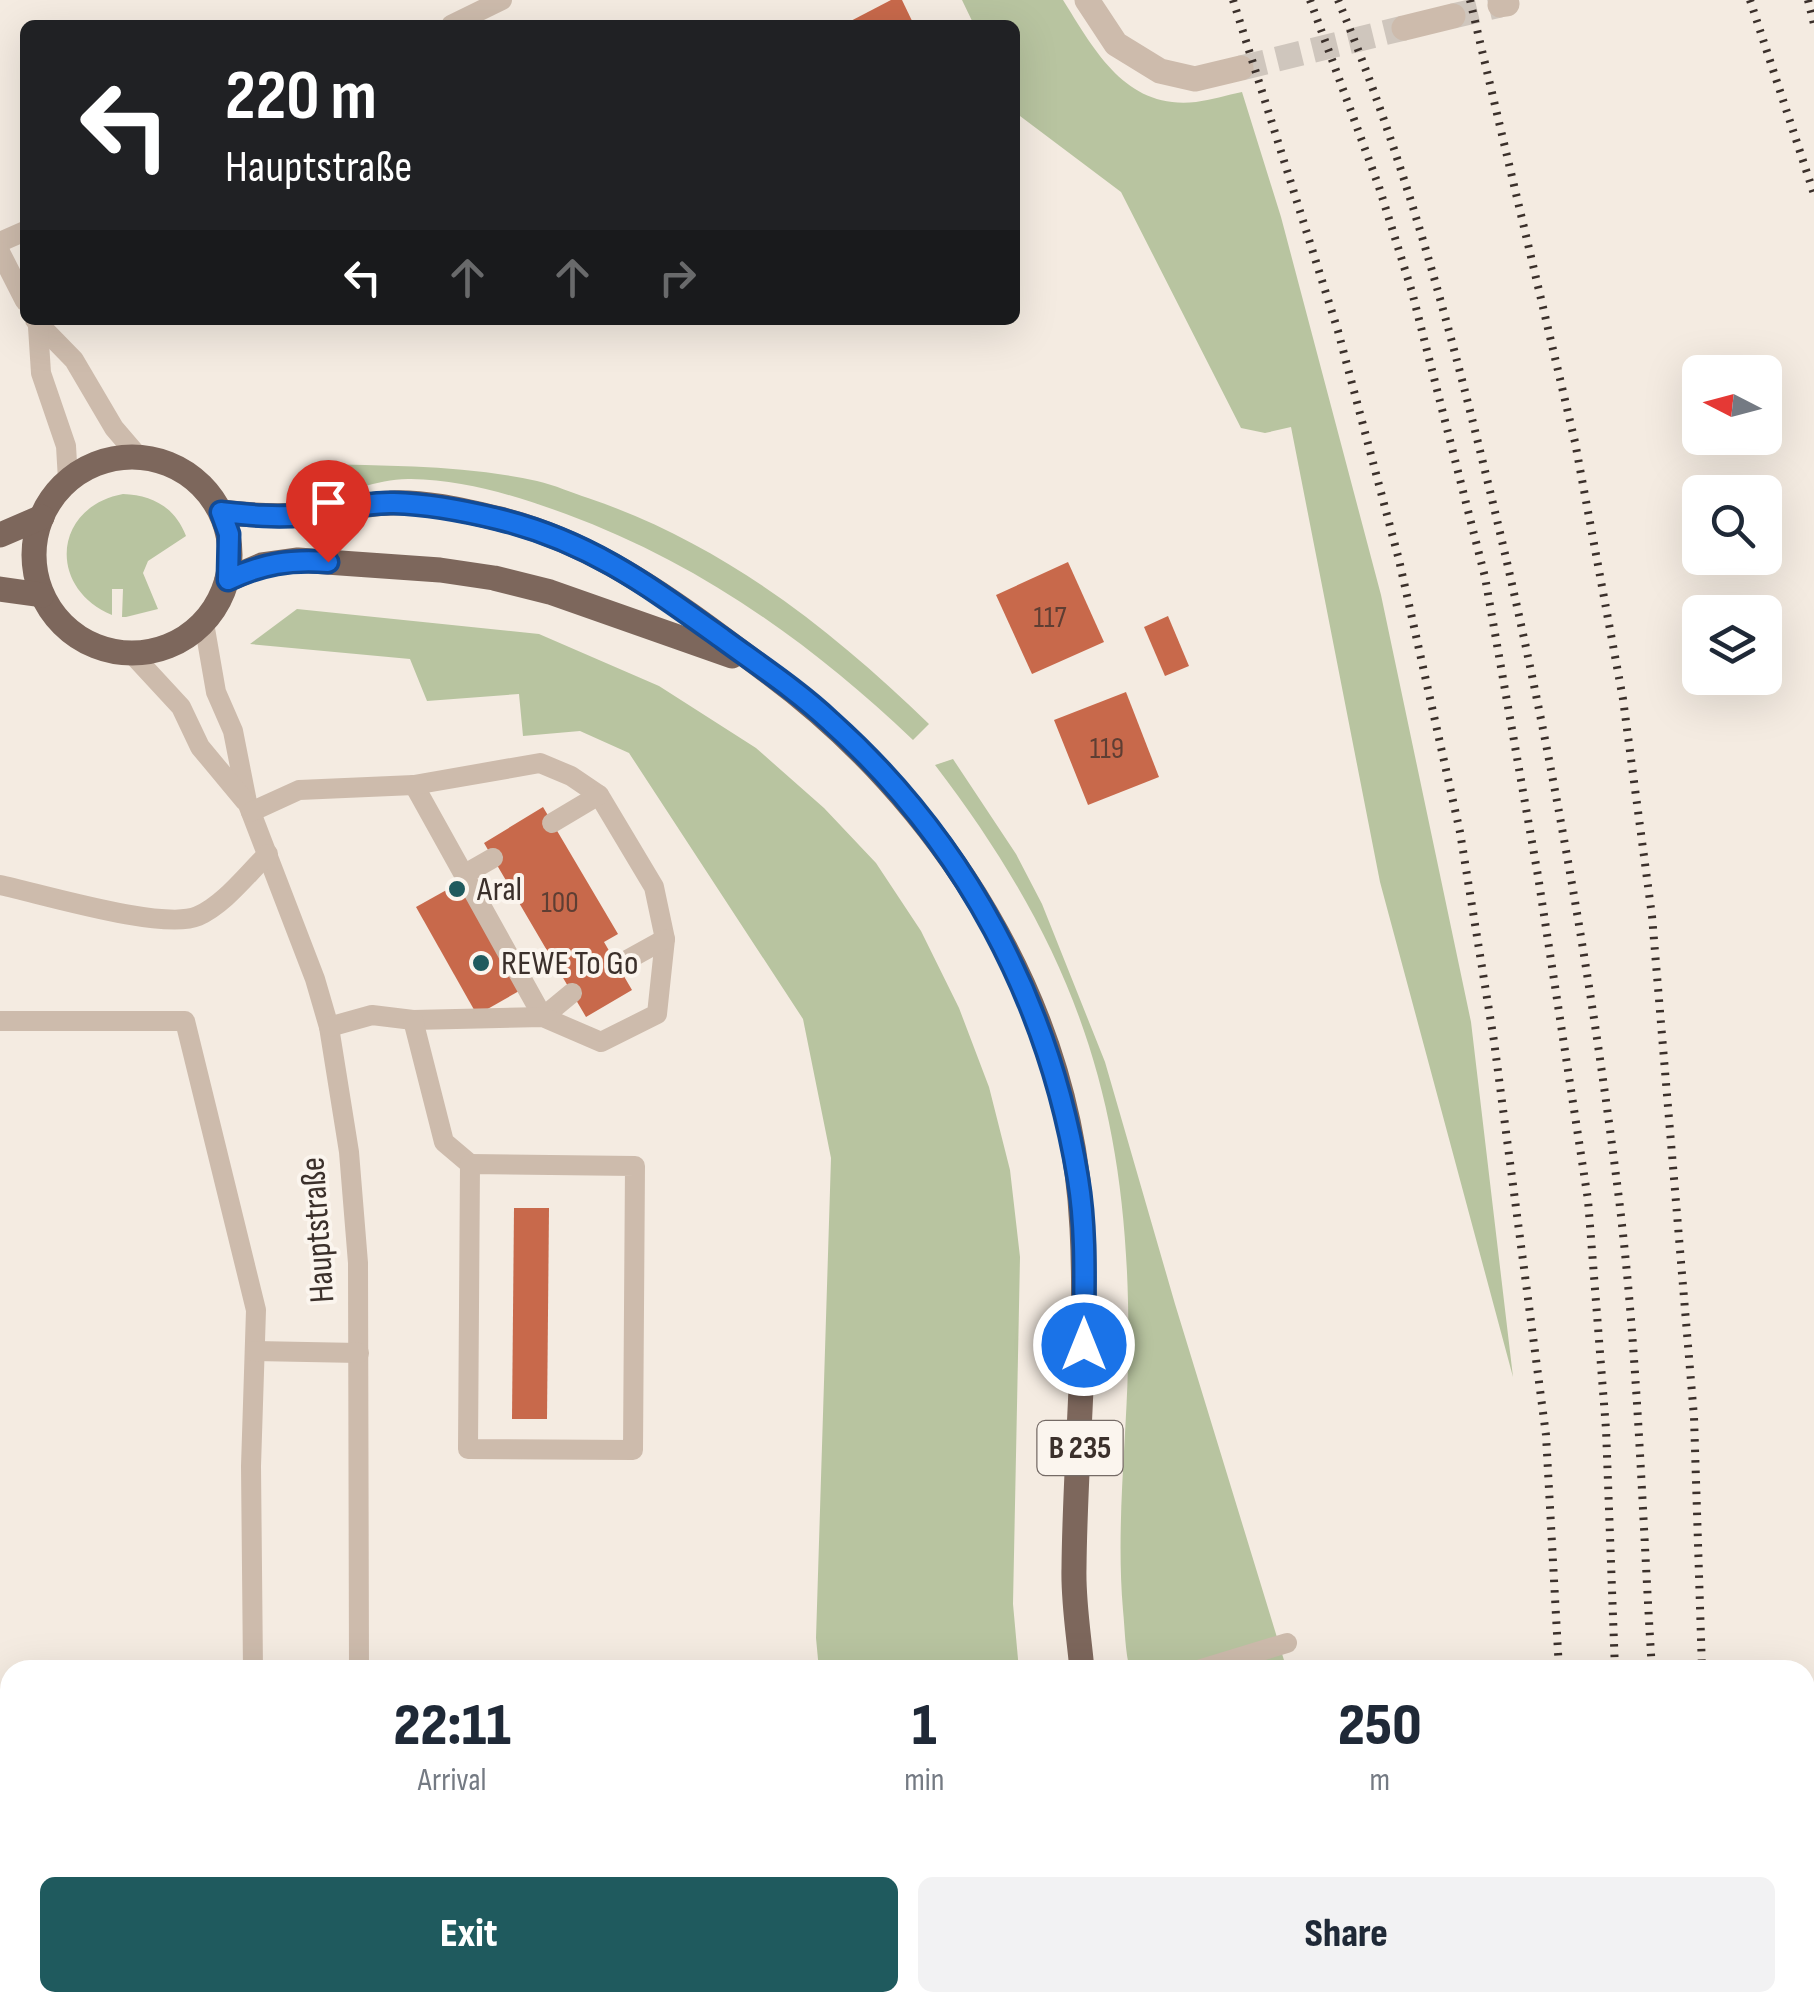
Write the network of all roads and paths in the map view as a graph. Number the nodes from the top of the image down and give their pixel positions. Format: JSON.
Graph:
{"nodes":[{"id":1,"x":502,"y":0,"type":"edge"},
{"id":2,"x":1087,"y":0,"type":"edge"},
{"id":3,"x":1454,"y":16,"type":"tunnel mouth"},
{"id":4,"x":461,"y":20,"type":"edge"},
{"id":5,"x":1404,"y":28,"type":"tunnel mouth"},
{"id":6,"x":1241,"y":68,"type":"tunnel mouth"},
{"id":7,"x":0,"y":252,"type":"edge"},
{"id":8,"x":20,"y":291,"type":"edge"},
{"id":9,"x":37,"y":325,"type":"edge"},
{"id":10,"x":39,"y":325,"type":"edge"},
{"id":11,"x":138,"y":456,"type":"junction"},
{"id":12,"x":68,"y":480,"type":"junction"},
{"id":13,"x":221,"y":512,"type":"junction"},
{"id":14,"x":42,"y":516,"type":"junction"},
{"id":15,"x":0,"y":535,"type":"edge"},
{"id":16,"x":228,"y":580,"type":"junction"},
{"id":17,"x":0,"y":589,"type":"edge"},
{"id":18,"x":42,"y":596,"type":"junction"},
{"id":19,"x":204,"y":623,"type":"junction"},
{"id":20,"x":132,"y":654,"type":"junction"},
{"id":21,"x":760,"y":666,"type":"junction"},
{"id":22,"x":414,"y":785,"type":"junction"},
{"id":23,"x":599,"y":795,"type":"junction"},
{"id":24,"x":248,"y":807,"type":"junction"},
{"id":25,"x":552,"y":823,"type":"dead end"},
{"id":26,"x":268,"y":854,"type":"junction"},
{"id":27,"x":492,"y":858,"type":"dead end"},
{"id":28,"x":465,"y":874,"type":"junction"},
{"id":29,"x":0,"y":885,"type":"edge"},
{"id":30,"x":665,"y":939,"type":"junction"},
{"id":31,"x":618,"y":965,"type":"dead end"},
{"id":32,"x":572,"y":993,"type":"dead end"},
{"id":33,"x":542,"y":1016,"type":"junction"},
{"id":34,"x":413,"y":1020,"type":"junction"},
{"id":35,"x":0,"y":1021,"type":"edge"},
{"id":36,"x":329,"y":1027,"type":"junction"},
{"id":37,"x":470,"y":1164,"type":"junction"},
{"id":38,"x":255,"y":1351,"type":"junction"},
{"id":39,"x":359,"y":1353,"type":"junction"},
{"id":40,"x":1288,"y":1643,"type":"dead end"},
{"id":41,"x":253,"y":1660,"type":"edge"},
{"id":42,"x":359,"y":1660,"type":"edge"},
{"id":43,"x":1081,"y":1660,"type":"edge"},
{"id":44,"x":1231,"y":1660,"type":"edge"}],
"edges":[{"from":1,"to":4,"type":"lane"},
{"from":2,"to":6,"type":"street"},
{"from":3,"to":5,"type":"street"},
{"from":7,"to":8,"type":"lane"},
{"from":9,"to":12,"type":"lane"},
{"from":10,"to":11,"type":"lane"},
{"from":11,"to":12,"type":"main road"},
{"from":11,"to":13,"type":"main road"},
{"from":12,"to":14,"type":"main road"},
{"from":13,"to":16,"type":"main road"},
{"from":13,"to":21,"type":"main road","number":"B 235"},
{"from":14,"to":15,"type":"main road"},
{"from":14,"to":18,"type":"main road"},
{"from":16,"to":19,"type":"main road"},
{"from":16,"to":21,"type":"main road","number":"B 235"},
{"from":17,"to":18,"type":"main road"},
{"from":18,"to":20,"type":"main road"},
{"from":19,"to":20,"type":"main road"},
{"from":19,"to":24,"type":"lane","name":"Hauptstraße"},
{"from":20,"to":24,"type":"lane","name":"Hauptstraße"},
{"from":21,"to":43,"type":"main road","number":"B 235"},
{"from":22,"to":23,"type":"lane"},
{"from":22,"to":24,"type":"lane"},
{"from":22,"to":28,"type":"lane"},
{"from":23,"to":25,"type":"lane"},
{"from":23,"to":30,"type":"lane"},
{"from":24,"to":26,"type":"lane","name":"Hauptstraße"},
{"from":26,"to":29,"type":"lane"},
{"from":26,"to":36,"type":"lane","name":"Hauptstraße"},
{"from":27,"to":28,"type":"lane"},
{"from":28,"to":33,"type":"lane"},
{"from":30,"to":31,"type":"lane"},
{"from":30,"to":33,"type":"lane"},
{"from":32,"to":33,"type":"lane"},
{"from":33,"to":34,"type":"lane"},
{"from":34,"to":36,"type":"lane"},
{"from":34,"to":37,"type":"lane"},
{"from":35,"to":38,"type":"lane"},
{"from":36,"to":39,"type":"lane","name":"Hauptstraße"},
{"from":37,"to":37,"type":"lane"},
{"from":38,"to":39,"type":"lane"},
{"from":38,"to":41,"type":"lane"},
{"from":39,"to":42,"type":"lane","name":"Hauptstraße"},
{"from":40,"to":44,"type":"lane"}]}
